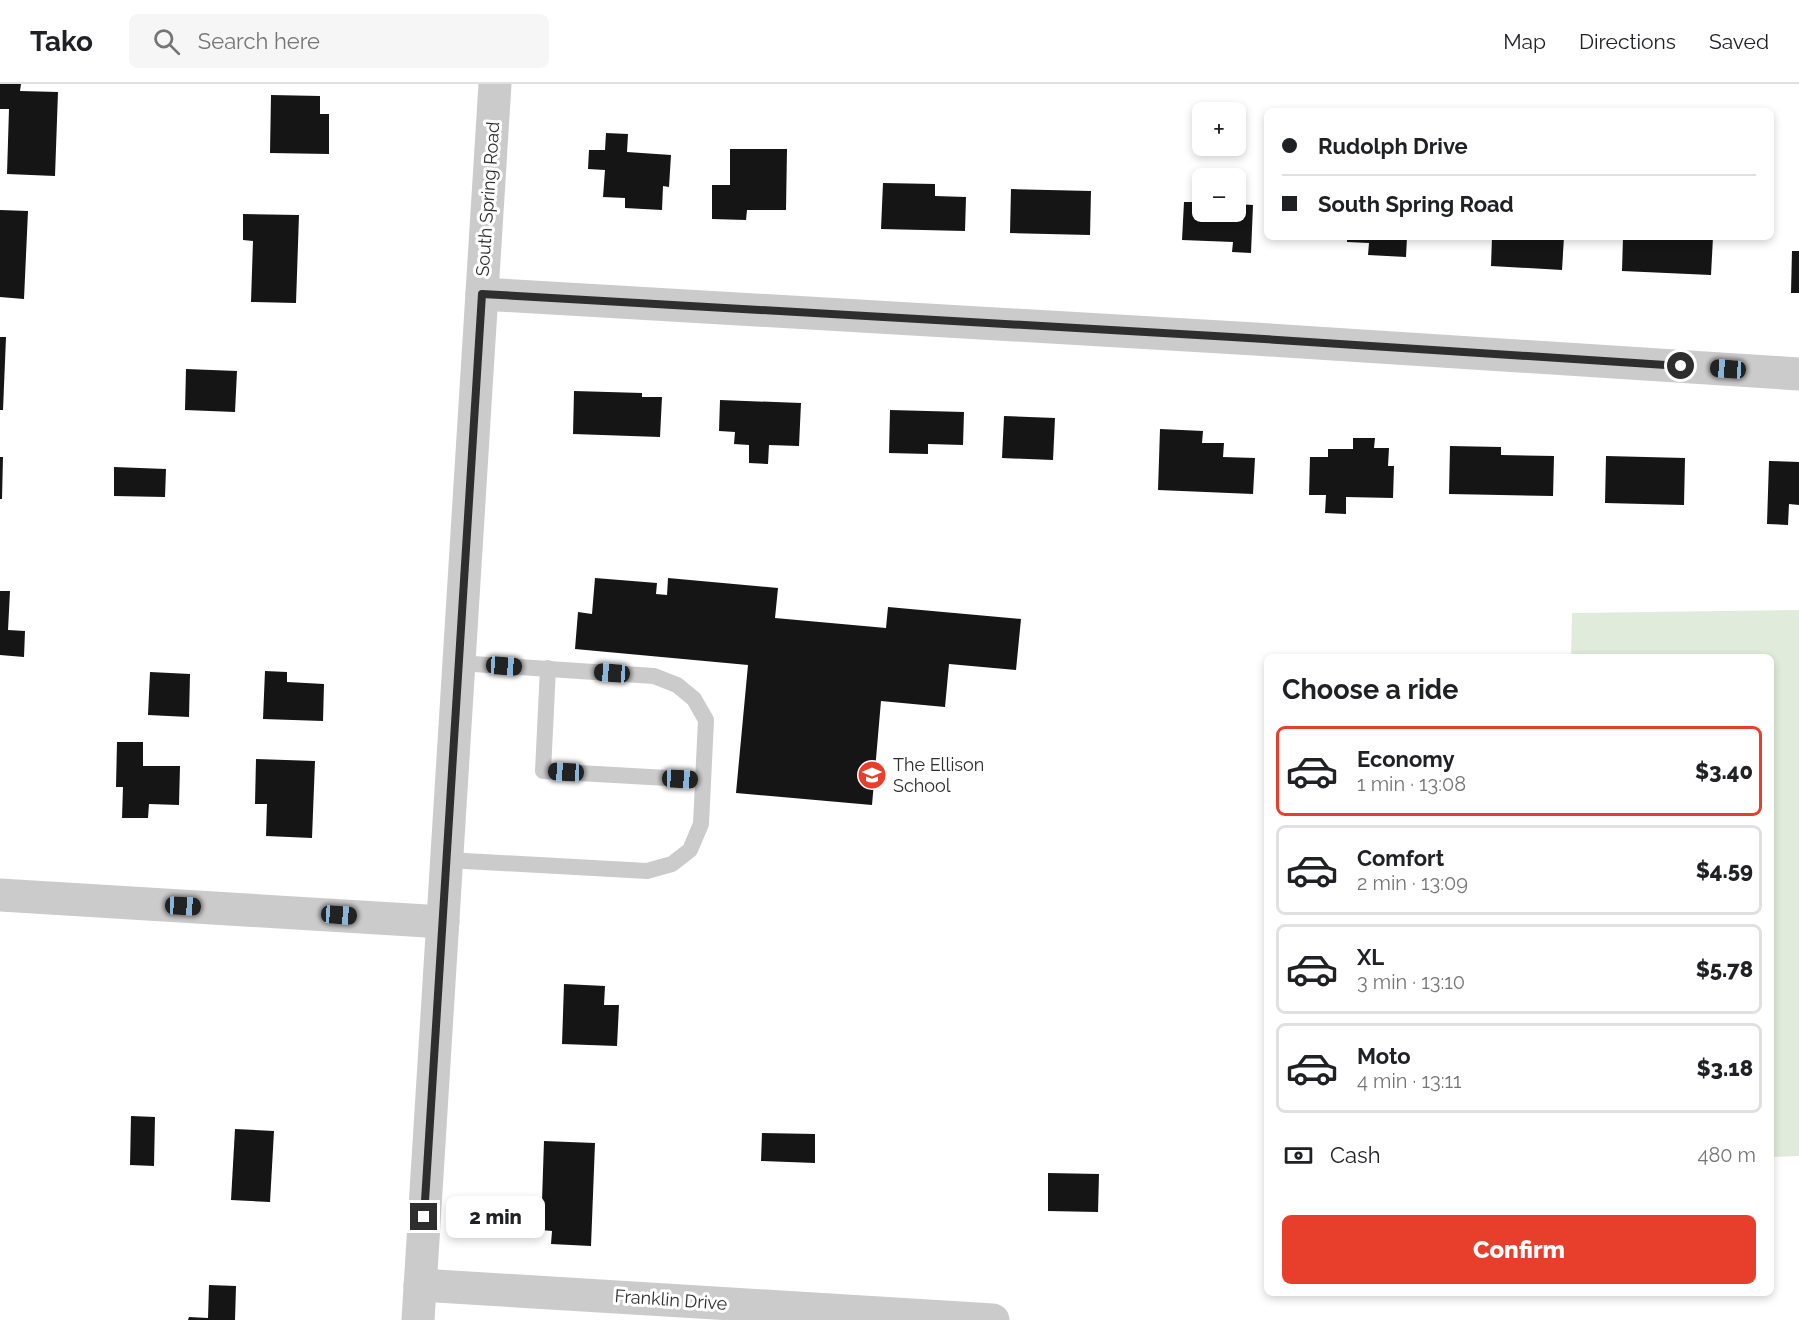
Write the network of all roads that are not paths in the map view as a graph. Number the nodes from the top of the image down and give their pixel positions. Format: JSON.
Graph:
{"nodes":[{"id":1,"x":495,"y":84,"type":"edge"},
{"id":2,"x":482,"y":294,"type":"junction"},
{"id":3,"x":1799,"y":374,"type":"edge"},
{"id":4,"x":459,"y":663,"type":"junction"},
{"id":5,"x":548,"y":669,"type":"junction"},
{"id":6,"x":703,"y":780,"type":"junction"},
{"id":7,"x":447,"y":860,"type":"junction"},
{"id":8,"x":0,"y":895,"type":"edge"},
{"id":9,"x":443,"y":922,"type":"junction"},
{"id":10,"x":420,"y":1285,"type":"junction"},
{"id":11,"x":418,"y":1320,"type":"edge"},
{"id":12,"x":993,"y":1320,"type":"edge"}],
"edges":[{"from":1,"to":2,"type":"street","name":"South Spring Road"},
{"from":2,"to":3,"type":"street"},
{"from":2,"to":4,"type":"street","name":"South Spring Road"},
{"from":4,"to":5,"type":"lane"},
{"from":4,"to":7,"type":"street","name":"South Spring Road"},
{"from":5,"to":6,"type":"lane"},
{"from":5,"to":6,"type":"lane"},
{"from":6,"to":7,"type":"lane"},
{"from":7,"to":9,"type":"street","name":"South Spring Road"},
{"from":8,"to":9,"type":"street"},
{"from":9,"to":10,"type":"street","name":"South Spring Road"},
{"from":10,"to":11,"type":"street","name":"South Spring Road"},
{"from":10,"to":12,"type":"street","name":"Franklin Drive"}]}
